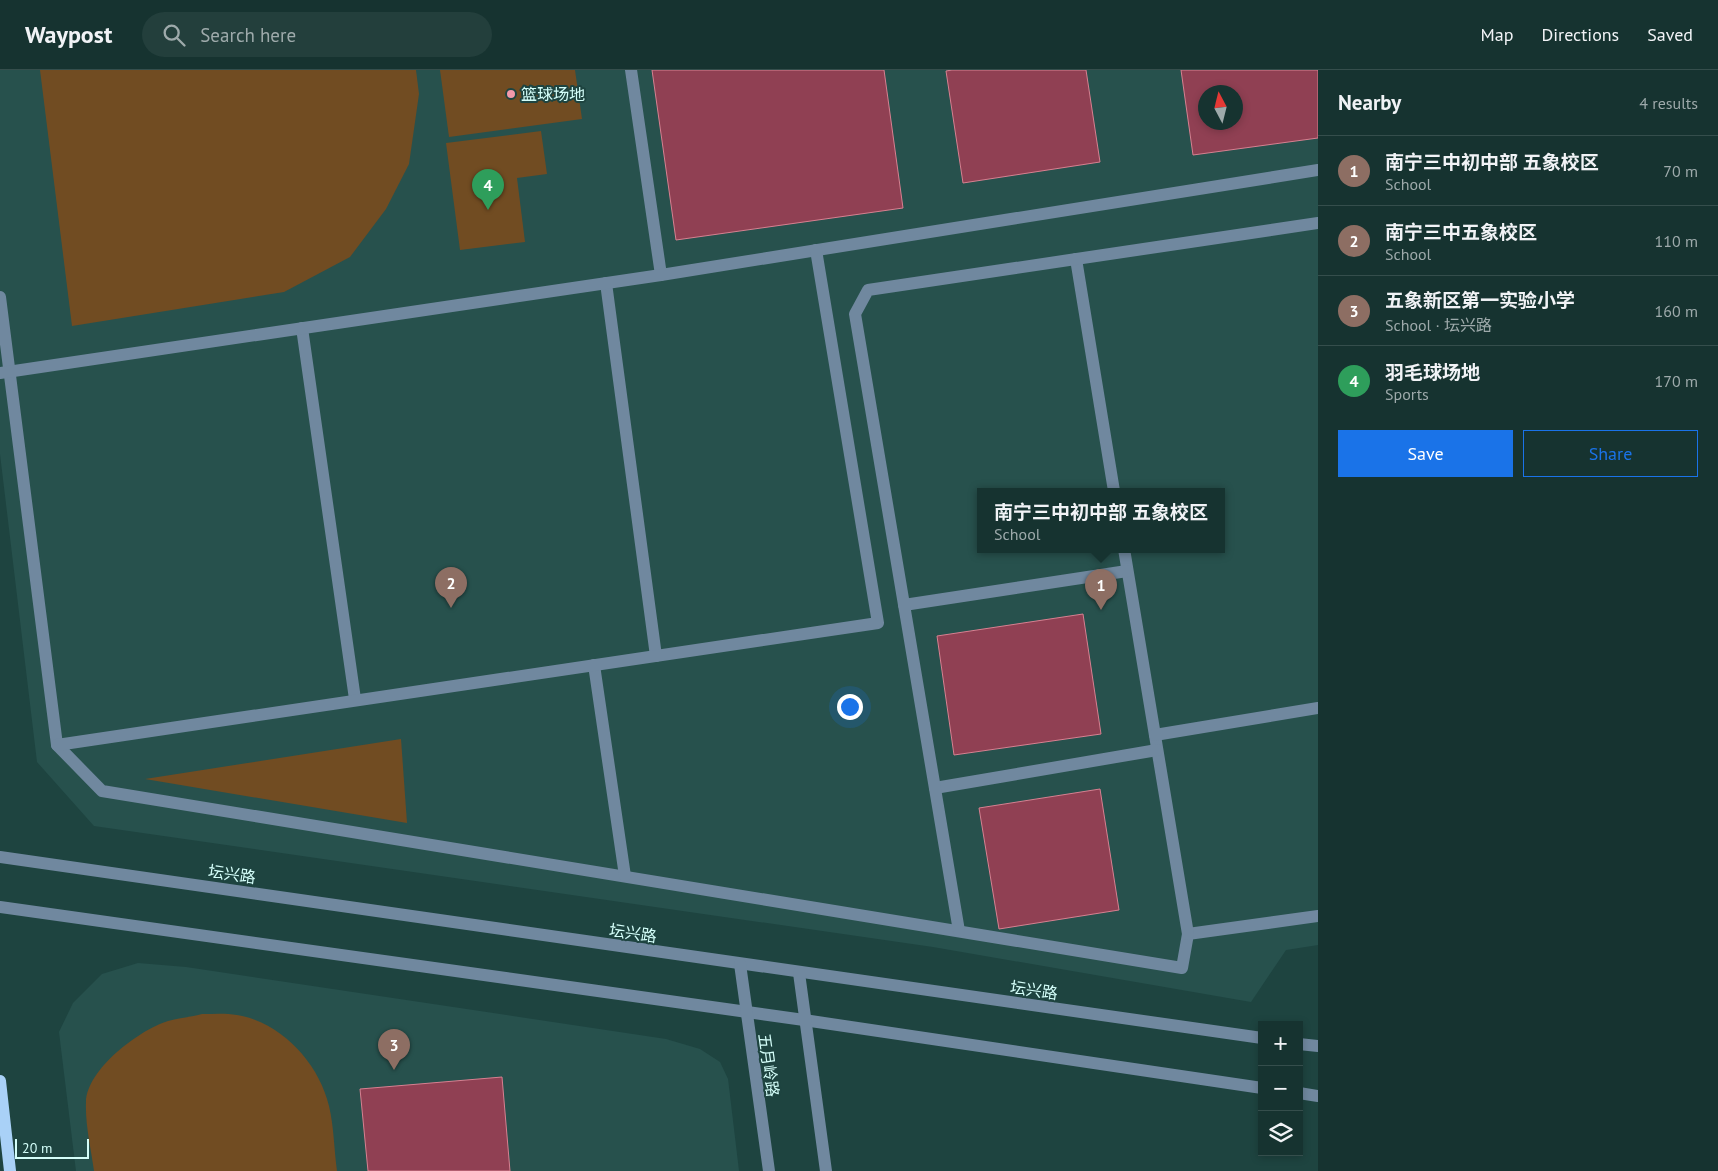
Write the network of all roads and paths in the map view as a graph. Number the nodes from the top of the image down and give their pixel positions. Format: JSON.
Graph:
{"nodes":[{"id":1,"x":631,"y":70,"type":"edge"},
{"id":2,"x":1318,"y":170,"type":"edge"},
{"id":3,"x":1318,"y":223,"type":"edge"},
{"id":4,"x":816,"y":250,"type":"junction"},
{"id":5,"x":1076,"y":259,"type":"junction"},
{"id":6,"x":661,"y":275,"type":"junction"},
{"id":7,"x":606,"y":283,"type":"junction"},
{"id":8,"x":0,"y":297,"type":"edge"},
{"id":9,"x":302,"y":328,"type":"junction"},
{"id":10,"x":4,"y":372,"type":"edge"},
{"id":11,"x":1114,"y":488,"type":"edge"},
{"id":12,"x":1125,"y":553,"type":"edge"},
{"id":13,"x":1127,"y":571,"type":"junction"},
{"id":14,"x":904,"y":605,"type":"junction"},
{"id":15,"x":656,"y":656,"type":"junction"},
{"id":16,"x":594,"y":665,"type":"junction"},
{"id":17,"x":355,"y":699,"type":"junction"},
{"id":18,"x":1318,"y":708,"type":"edge"},
{"id":19,"x":1155,"y":735,"type":"junction"},
{"id":20,"x":57,"y":745,"type":"junction"},
{"id":21,"x":1157,"y":750,"type":"junction"},
{"id":22,"x":935,"y":788,"type":"junction"},
{"id":23,"x":0,"y":857,"type":"edge"},
{"id":24,"x":625,"y":876,"type":"junction"},
{"id":25,"x":0,"y":907,"type":"edge"},
{"id":26,"x":1318,"y":916,"type":"edge"},
{"id":27,"x":959,"y":931,"type":"junction"},
{"id":28,"x":1188,"y":934,"type":"junction"},
{"id":29,"x":740,"y":964,"type":"junction"},
{"id":30,"x":799,"y":973,"type":"junction"},
{"id":31,"x":745,"y":1013,"type":"junction"},
{"id":32,"x":804,"y":1020,"type":"junction"},
{"id":33,"x":1258,"y":1037,"type":"edge"},
{"id":34,"x":1303,"y":1044,"type":"edge"},
{"id":35,"x":1318,"y":1046,"type":"edge"},
{"id":36,"x":0,"y":1080,"type":"edge"},
{"id":37,"x":1258,"y":1087,"type":"edge"},
{"id":38,"x":1303,"y":1094,"type":"edge"},
{"id":39,"x":1318,"y":1096,"type":"edge"},
{"id":40,"x":10,"y":1171,"type":"edge"},
{"id":41,"x":769,"y":1171,"type":"edge"},
{"id":42,"x":826,"y":1171,"type":"edge"}],
"edges":[{"from":1,"to":6,"type":"street"},
{"from":2,"to":4,"type":"street"},
{"from":3,"to":5,"type":"street"},
{"from":4,"to":6,"type":"street"},
{"from":4,"to":15,"type":"street"},
{"from":5,"to":11,"type":"street"},
{"from":5,"to":14,"type":"street"},
{"from":6,"to":7,"type":"street"},
{"from":7,"to":9,"type":"street"},
{"from":7,"to":15,"type":"street"},
{"from":8,"to":10,"type":"street"},
{"from":9,"to":10,"type":"street"},
{"from":9,"to":17,"type":"street"},
{"from":10,"to":20,"type":"street"},
{"from":12,"to":13,"type":"street"},
{"from":13,"to":14,"type":"street"},
{"from":13,"to":19,"type":"street"},
{"from":14,"to":22,"type":"street"},
{"from":15,"to":16,"type":"street"},
{"from":16,"to":17,"type":"street"},
{"from":16,"to":24,"type":"street"},
{"from":17,"to":20,"type":"street"},
{"from":18,"to":19,"type":"street"},
{"from":19,"to":21,"type":"street"},
{"from":20,"to":24,"type":"street"},
{"from":21,"to":22,"type":"street"},
{"from":21,"to":28,"type":"street"},
{"from":22,"to":27,"type":"street"},
{"from":23,"to":29,"type":"street","name":"坛兴路"},
{"from":24,"to":27,"type":"street"},
{"from":25,"to":31,"type":"street"},
{"from":26,"to":28,"type":"street"},
{"from":27,"to":28,"type":"street"},
{"from":29,"to":30,"type":"street","name":"坛兴路"},
{"from":29,"to":31,"type":"street","name":"五月岭路"},
{"from":30,"to":32,"type":"street"},
{"from":30,"to":33,"type":"street","name":"坛兴路"},
{"from":31,"to":32,"type":"street"},
{"from":31,"to":41,"type":"street","name":"五月岭路"},
{"from":32,"to":37,"type":"street"},
{"from":32,"to":42,"type":"street"},
{"from":34,"to":35,"type":"street"},
{"from":36,"to":40,"type":"main road"},
{"from":38,"to":39,"type":"street"}]}
